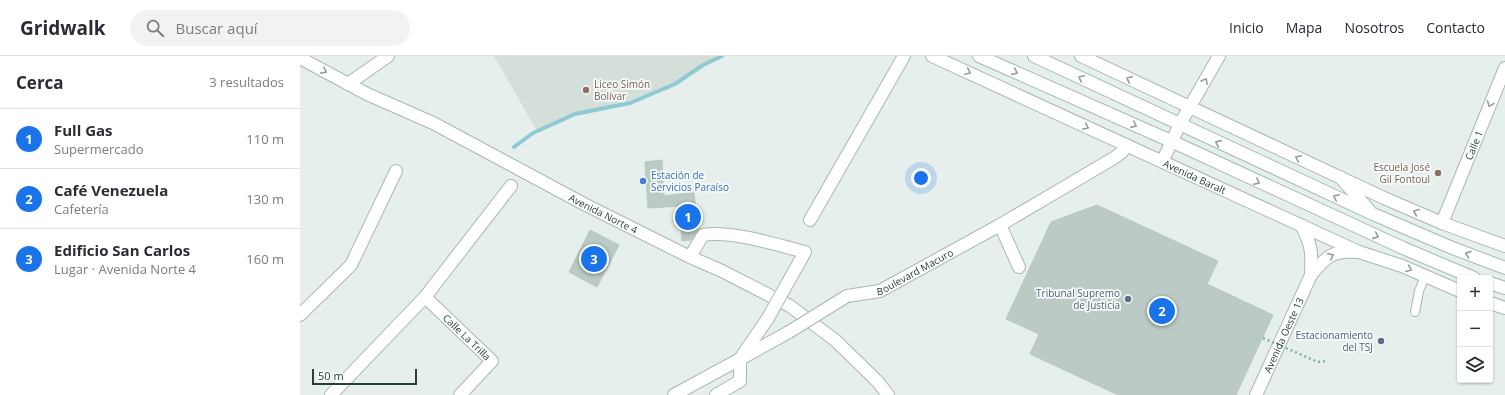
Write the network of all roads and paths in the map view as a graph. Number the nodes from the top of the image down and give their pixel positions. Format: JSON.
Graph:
{"nodes":[{"id":1,"x":388,"y":56,"type":"edge"},
{"id":2,"x":904,"y":56,"type":"edge"},
{"id":3,"x":932,"y":56,"type":"edge"},
{"id":4,"x":979,"y":56,"type":"edge"},
{"id":5,"x":1034,"y":56,"type":"edge"},
{"id":6,"x":1081,"y":56,"type":"edge"},
{"id":7,"x":1219,"y":56,"type":"edge"},
{"id":8,"x":300,"y":58,"type":"edge"},
{"id":9,"x":1505,"y":68,"type":"edge"},
{"id":10,"x":348,"y":84,"type":"junction"},
{"id":11,"x":1190,"y":107,"type":"junction"},
{"id":12,"x":1180,"y":124,"type":"junction"},
{"id":13,"x":1171,"y":141,"type":"junction"},
{"id":14,"x":1126,"y":145,"type":"junction"},
{"id":15,"x":1162,"y":162,"type":"junction"},
{"id":16,"x":396,"y":171,"type":"dead end"},
{"id":17,"x":1340,"y":177,"type":"junction"},
{"id":18,"x":511,"y":186,"type":"dead end"},
{"id":19,"x":1373,"y":214,"type":"junction"},
{"id":20,"x":810,"y":220,"type":"dead end"},
{"id":21,"x":1442,"y":222,"type":"junction"},
{"id":22,"x":1000,"y":225,"type":"junction"},
{"id":23,"x":1301,"y":225,"type":"junction"},
{"id":24,"x":1505,"y":246,"type":"edge"},
{"id":25,"x":1359,"y":252,"type":"junction"},
{"id":26,"x":690,"y":257,"type":"junction"},
{"id":27,"x":1019,"y":267,"type":"dead end"},
{"id":28,"x":1505,"y":268,"type":"edge"},
{"id":29,"x":1311,"y":275,"type":"junction"},
{"id":30,"x":1467,"y":275,"type":"edge"},
{"id":31,"x":1425,"y":276,"type":"junction"},
{"id":32,"x":1493,"y":285,"type":"edge"},
{"id":33,"x":1505,"y":288,"type":"edge"},
{"id":34,"x":1457,"y":290,"type":"edge"},
{"id":35,"x":425,"y":297,"type":"junction"},
{"id":36,"x":1493,"y":303,"type":"edge"},
{"id":37,"x":1505,"y":308,"type":"edge"},
{"id":38,"x":1416,"y":312,"type":"dead end"},
{"id":39,"x":300,"y":315,"type":"edge"},
{"id":40,"x":1263,"y":338,"type":"dead end"},
{"id":41,"x":740,"y":359,"type":"junction"},
{"id":42,"x":1327,"y":361,"type":"dead end"},
{"id":43,"x":331,"y":395,"type":"edge"},
{"id":44,"x":460,"y":395,"type":"edge"},
{"id":45,"x":674,"y":395,"type":"edge"},
{"id":46,"x":716,"y":395,"type":"edge"},
{"id":47,"x":888,"y":395,"type":"edge"},
{"id":48,"x":1256,"y":395,"type":"edge"}],
"edges":[{"from":1,"to":10,"type":"street"},
{"from":2,"to":20,"type":"street"},
{"from":3,"to":14,"type":"street","name":"Avenida Baralt","one_way":true},
{"from":4,"to":13,"type":"street","one_way":true},
{"from":12,"to":5,"type":"street","one_way":true},
{"from":11,"to":6,"type":"street","one_way":true},
{"from":11,"to":7,"type":"street","one_way":true},
{"from":8,"to":10,"type":"street","name":"Avenida Norte 4","one_way":true},
{"from":9,"to":21,"type":"street","name":"Calle 1","one_way":true},
{"from":10,"to":26,"type":"street","name":"Avenida Norte 4"},
{"from":11,"to":12,"type":"street"},
{"from":17,"to":11,"type":"street","one_way":true},
{"from":12,"to":13,"type":"street"},
{"from":19,"to":12,"type":"street","one_way":true},
{"from":13,"to":15,"type":"street"},
{"from":13,"to":30,"type":"street","one_way":true},
{"from":14,"to":15,"type":"street","name":"Avenida Baralt"},
{"from":14,"to":22,"type":"street","name":"Boulevard Macuro"},
{"from":15,"to":23,"type":"street","name":"Avenida Baralt"},
{"from":16,"to":39,"type":"street"},
{"from":17,"to":19,"type":"street"},
{"from":21,"to":17,"type":"street","one_way":true},
{"from":18,"to":35,"type":"street"},
{"from":28,"to":19,"type":"street","one_way":true},
{"from":21,"to":24,"type":"street"},
{"from":22,"to":27,"type":"street"},
{"from":22,"to":41,"type":"street","name":"Boulevard Macuro","bridge":true},
{"from":23,"to":25,"type":"street","name":"Avenida Baralt"},
{"from":23,"to":29,"type":"street","name":"Avenida Oeste 13"},
{"from":29,"to":25,"type":"street","name":"Avenida Oeste 13","one_way":true},
{"from":25,"to":31,"type":"street","name":"Avenida Baralt","one_way":true},
{"from":26,"to":41,"type":"street","bridge":true},
{"from":26,"to":47,"type":"street","name":"Avenida Norte 4"},
{"from":29,"to":48,"type":"street","name":"Avenida Oeste 13"},
{"from":31,"to":34,"type":"street","name":"Avenida Baralt"},
{"from":31,"to":38,"type":"lane"},
{"from":32,"to":33,"type":"street"},
{"from":35,"to":43,"type":"street"},
{"from":35,"to":44,"type":"street","name":"Calle La Trilla"},
{"from":36,"to":37,"type":"street"},
{"from":40,"to":42,"type":"path","bridge":true},
{"from":41,"to":45,"type":"street","name":"Boulevard Macuro"},
{"from":41,"to":46,"type":"street"}]}
